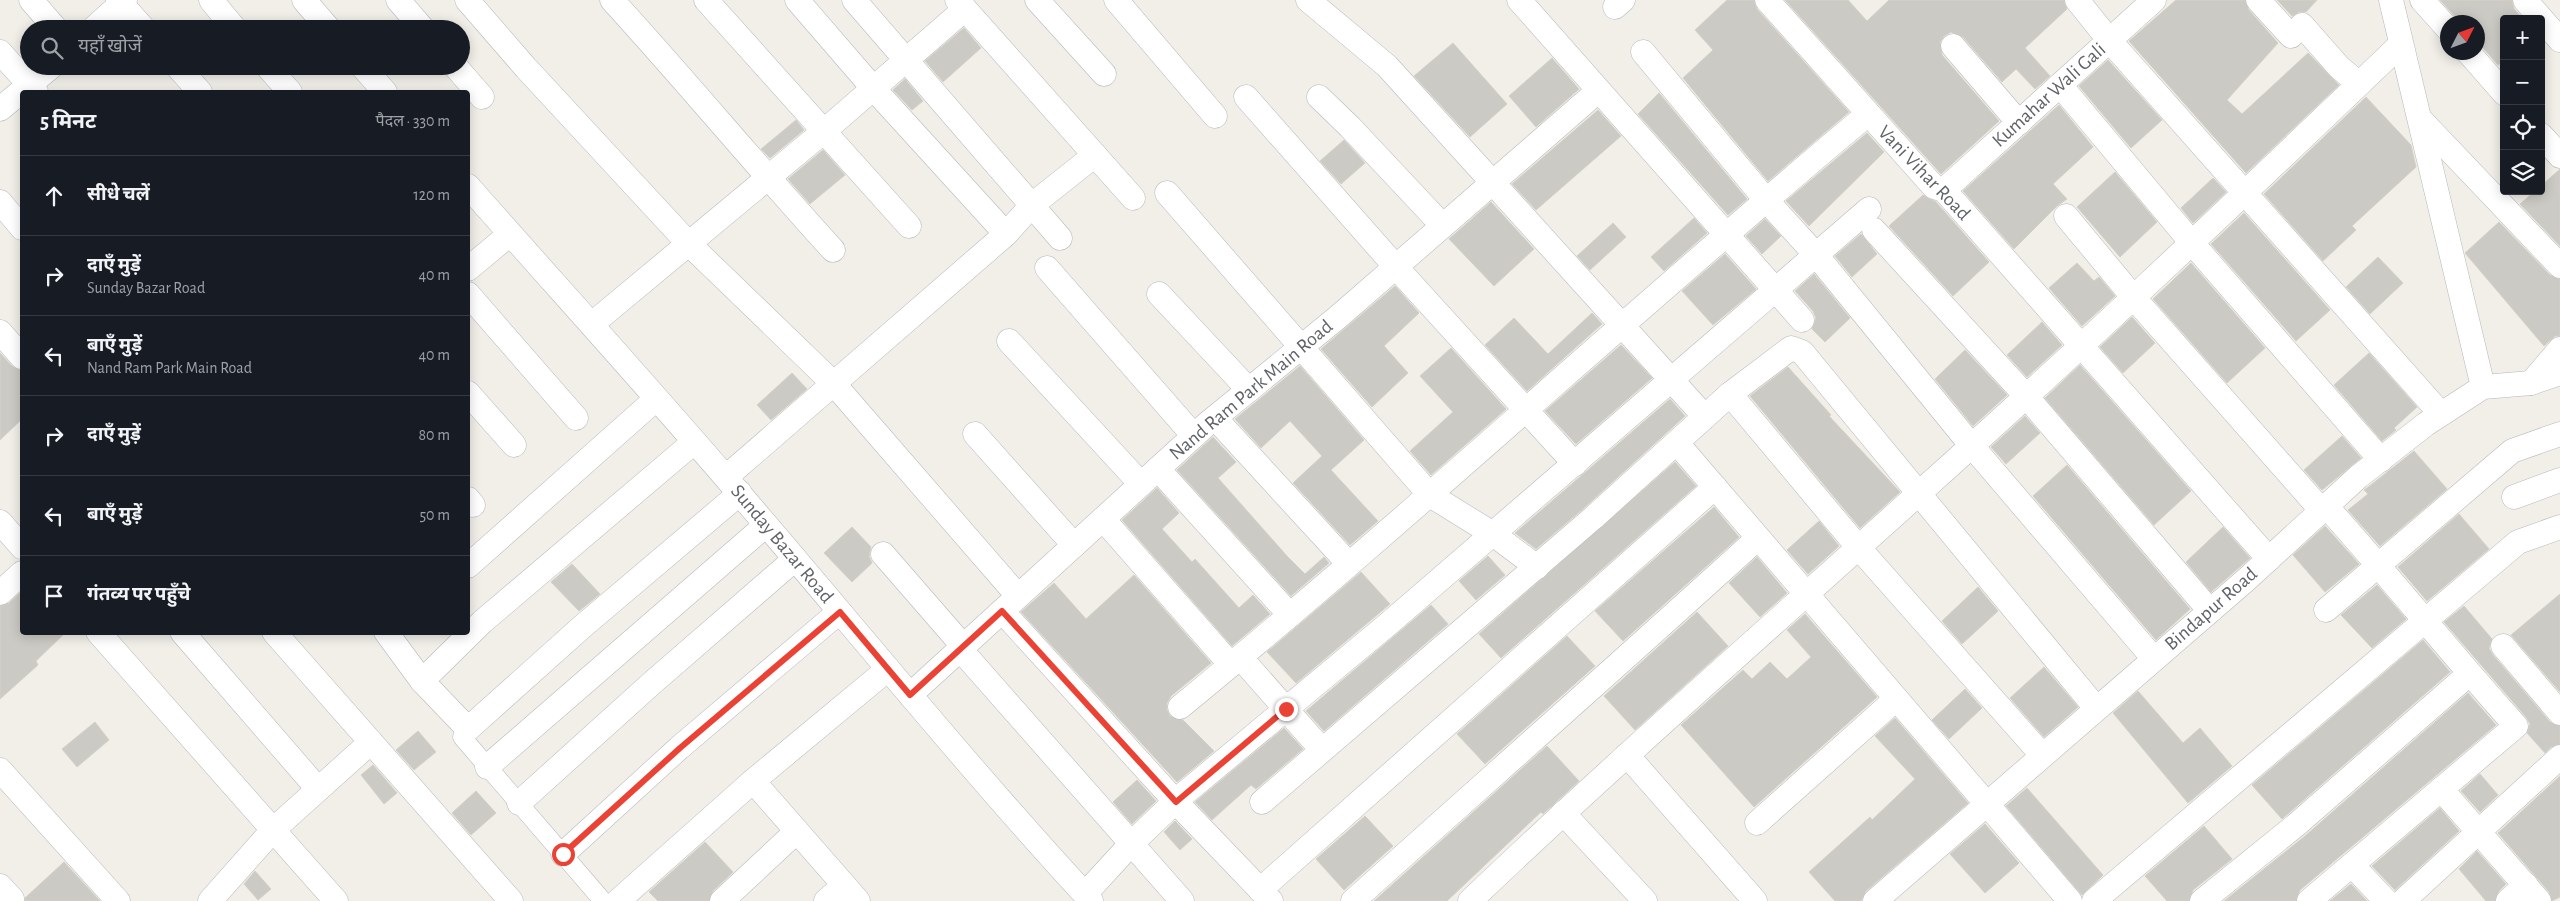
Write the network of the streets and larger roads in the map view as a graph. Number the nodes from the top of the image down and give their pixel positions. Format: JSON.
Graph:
{"nodes":[{"id":1,"x":31,"y":0,"type":"edge"},
{"id":2,"x":212,"y":0,"type":"edge"},
{"id":3,"x":304,"y":0,"type":"edge"},
{"id":4,"x":398,"y":0,"type":"edge"},
{"id":5,"x":467,"y":0,"type":"edge"},
{"id":6,"x":612,"y":0,"type":"edge"},
{"id":7,"x":706,"y":0,"type":"edge"},
{"id":8,"x":797,"y":0,"type":"edge"},
{"id":9,"x":854,"y":0,"type":"edge"},
{"id":10,"x":1037,"y":0,"type":"edge"},
{"id":11,"x":1116,"y":0,"type":"edge"},
{"id":12,"x":1308,"y":0,"type":"edge"},
{"id":13,"x":1519,"y":0,"type":"edge"},
{"id":14,"x":1768,"y":0,"type":"edge"},
{"id":15,"x":2077,"y":0,"type":"edge"},
{"id":16,"x":2154,"y":0,"type":"edge"},
{"id":17,"x":2258,"y":0,"type":"edge"},
{"id":18,"x":2422,"y":0,"type":"edge"},
{"id":19,"x":2525,"y":0,"type":"edge"},
{"id":20,"x":121,"y":1,"type":"edge"},
{"id":21,"x":2396,"y":1,"type":"edge"},
{"id":22,"x":961,"y":5,"type":"edge"},
{"id":23,"x":48,"y":20,"type":"edge"},
{"id":24,"x":102,"y":20,"type":"edge"},
{"id":25,"x":137,"y":20,"type":"edge"},
{"id":26,"x":228,"y":20,"type":"edge"},
{"id":27,"x":321,"y":20,"type":"edge"},
{"id":28,"x":415,"y":20,"type":"edge"},
{"id":29,"x":2440,"y":20,"type":"edge"},
{"id":30,"x":2109,"y":40,"type":"junction"},
{"id":31,"x":2560,"y":40,"type":"edge"},
{"id":32,"x":2400,"y":45,"type":"junction"},
{"id":33,"x":1953,"y":46,"type":"dead end"},
{"id":34,"x":0,"y":52,"type":"edge"},
{"id":35,"x":1644,"y":52,"type":"dead end"},
{"id":36,"x":906,"y":59,"type":"junction"},
{"id":37,"x":2475,"y":60,"type":"edge"},
{"id":38,"x":20,"y":74,"type":"edge"},
{"id":39,"x":1104,"y":74,"type":"dead end"},
{"id":40,"x":21,"y":75,"type":"edge"},
{"id":41,"x":45,"y":75,"type":"edge"},
{"id":42,"x":185,"y":75,"type":"edge"},
{"id":43,"x":275,"y":75,"type":"edge"},
{"id":44,"x":370,"y":75,"type":"edge"},
{"id":45,"x":463,"y":75,"type":"edge"},
{"id":46,"x":2360,"y":84,"type":"junction"},
{"id":47,"x":2060,"y":85,"type":"junction"},
{"id":48,"x":873,"y":88,"type":"junction"},
{"id":49,"x":2500,"y":88,"type":"edge"},
{"id":50,"x":33,"y":89,"type":"edge"},
{"id":51,"x":198,"y":90,"type":"edge"},
{"id":52,"x":288,"y":90,"type":"edge"},
{"id":53,"x":383,"y":90,"type":"edge"},
{"id":54,"x":1598,"y":91,"type":"junction"},
{"id":55,"x":20,"y":97,"type":"edge"},
{"id":56,"x":482,"y":97,"type":"dead end"},
{"id":57,"x":1246,"y":97,"type":"dead end"},
{"id":58,"x":1319,"y":97,"type":"dead end"},
{"id":59,"x":0,"y":109,"type":"edge"},
{"id":60,"x":1868,"y":114,"type":"junction"},
{"id":61,"x":1216,"y":116,"type":"dead end"},
{"id":62,"x":2420,"y":119,"type":"junction"},
{"id":63,"x":2019,"y":123,"type":"junction"},
{"id":64,"x":822,"y":132,"type":"junction"},
{"id":65,"x":2545,"y":139,"type":"edge"},
{"id":66,"x":1095,"y":155,"type":"junction"},
{"id":67,"x":2560,"y":156,"type":"edge"},
{"id":68,"x":768,"y":178,"type":"junction"},
{"id":69,"x":1492,"y":182,"type":"junction"},
{"id":70,"x":470,"y":188,"type":"edge"},
{"id":71,"x":1944,"y":190,"type":"junction"},
{"id":72,"x":1166,"y":193,"type":"dead end"},
{"id":73,"x":2244,"y":193,"type":"junction"},
{"id":74,"x":1133,"y":198,"type":"dead end"},
{"id":75,"x":1766,"y":200,"type":"junction"},
{"id":76,"x":0,"y":202,"type":"edge"},
{"id":77,"x":1032,"y":205,"type":"junction"},
{"id":78,"x":2066,"y":216,"type":"dead end"},
{"id":79,"x":1442,"y":225,"type":"junction"},
{"id":80,"x":20,"y":226,"type":"edge"},
{"id":81,"x":909,"y":226,"type":"dead end"},
{"id":82,"x":510,"y":234,"type":"junction"},
{"id":83,"x":1006,"y":234,"type":"junction"},
{"id":84,"x":1726,"y":234,"type":"junction"},
{"id":85,"x":1060,"y":238,"type":"dead end"},
{"id":86,"x":2192,"y":243,"type":"junction"},
{"id":87,"x":689,"y":244,"type":"junction"},
{"id":88,"x":833,"y":250,"type":"dead end"},
{"id":89,"x":1817,"y":256,"type":"junction"},
{"id":90,"x":1395,"y":266,"type":"junction"},
{"id":91,"x":2560,"y":266,"type":"edge"},
{"id":92,"x":470,"y":267,"type":"edge"},
{"id":93,"x":1047,"y":268,"type":"dead end"},
{"id":94,"x":1775,"y":290,"type":"junction"},
{"id":95,"x":1158,"y":294,"type":"dead end"},
{"id":96,"x":470,"y":296,"type":"edge"},
{"id":97,"x":2134,"y":298,"type":"junction"},
{"id":98,"x":1802,"y":320,"type":"dead end"},
{"id":99,"x":592,"y":324,"type":"junction"},
{"id":100,"x":1622,"y":326,"type":"junction"},
{"id":101,"x":0,"y":332,"type":"edge"},
{"id":102,"x":1009,"y":341,"type":"dead end"},
{"id":103,"x":2081,"y":345,"type":"junction"},
{"id":104,"x":1300,"y":348,"type":"junction"},
{"id":105,"x":2560,"y":349,"type":"edge"},
{"id":106,"x":20,"y":355,"type":"edge"},
{"id":107,"x":2560,"y":373,"type":"edge"},
{"id":108,"x":1671,"y":380,"type":"junction"},
{"id":109,"x":2530,"y":383,"type":"junction"},
{"id":110,"x":834,"y":384,"type":"junction"},
{"id":111,"x":2483,"y":387,"type":"junction"},
{"id":112,"x":1249,"y":390,"type":"junction"},
{"id":113,"x":470,"y":394,"type":"edge"},
{"id":114,"x":1730,"y":394,"type":"junction"},
{"id":115,"x":2026,"y":396,"type":"junction"},
{"id":116,"x":656,"y":399,"type":"junction"},
{"id":117,"x":1526,"y":410,"type":"junction"},
{"id":118,"x":2440,"y":414,"type":"junction"},
{"id":119,"x":1705,"y":417,"type":"junction"},
{"id":120,"x":576,"y":418,"type":"dead end"},
{"id":121,"x":1215,"y":418,"type":"junction"},
{"id":122,"x":975,"y":434,"type":"dead end"},
{"id":123,"x":2560,"y":434,"type":"edge"},
{"id":124,"x":1194,"y":436,"type":"junction"},
{"id":125,"x":694,"y":442,"type":"junction"},
{"id":126,"x":1677,"y":443,"type":"junction"},
{"id":127,"x":514,"y":445,"type":"dead end"},
{"id":128,"x":1971,"y":445,"type":"junction"},
{"id":129,"x":2381,"y":460,"type":"junction"},
{"id":130,"x":1575,"y":464,"type":"junction"},
{"id":131,"x":1150,"y":476,"type":"junction"},
{"id":132,"x":2560,"y":480,"type":"edge"},
{"id":133,"x":733,"y":485,"type":"junction"},
{"id":134,"x":1715,"y":487,"type":"junction"},
{"id":135,"x":1919,"y":494,"type":"junction"},
{"id":136,"x":1430,"y":495,"type":"junction"},
{"id":137,"x":2514,"y":497,"type":"dead end"},
{"id":138,"x":2324,"y":509,"type":"junction"},
{"id":139,"x":1103,"y":519,"type":"junction"},
{"id":140,"x":0,"y":522,"type":"edge"},
{"id":141,"x":766,"y":524,"type":"junction"},
{"id":142,"x":2560,"y":527,"type":"edge"},
{"id":143,"x":1493,"y":534,"type":"junction"},
{"id":144,"x":1758,"y":538,"type":"junction"},
{"id":145,"x":20,"y":545,"type":"edge"},
{"id":146,"x":1074,"y":545,"type":"junction"},
{"id":147,"x":1858,"y":547,"type":"junction"},
{"id":148,"x":883,"y":554,"type":"dead end"},
{"id":149,"x":795,"y":559,"type":"junction"},
{"id":150,"x":2269,"y":559,"type":"junction"},
{"id":151,"x":470,"y":564,"type":"edge"},
{"id":152,"x":1349,"y":564,"type":"junction"},
{"id":153,"x":2380,"y":566,"type":"junction"},
{"id":154,"x":1537,"y":567,"type":"junction"},
{"id":155,"x":20,"y":575,"type":"edge"},
{"id":156,"x":0,"y":592,"type":"edge"},
{"id":157,"x":1806,"y":595,"type":"junction"},
{"id":158,"x":1010,"y":603,"type":"junction"},
{"id":159,"x":2326,"y":610,"type":"dead end"},
{"id":160,"x":2210,"y":611,"type":"junction"},
{"id":161,"x":840,"y":612,"type":"junction"},
{"id":162,"x":1290,"y":615,"type":"junction"},
{"id":163,"x":2426,"y":620,"type":"junction"},
{"id":164,"x":470,"y":634,"type":"edge"},
{"id":165,"x":101,"y":635,"type":"edge"},
{"id":166,"x":185,"y":635,"type":"edge"},
{"id":167,"x":277,"y":635,"type":"edge"},
{"id":168,"x":390,"y":635,"type":"edge"},
{"id":169,"x":469,"y":635,"type":"edge"},
{"id":170,"x":2503,"y":646,"type":"dead end"},
{"id":171,"x":961,"y":648,"type":"junction"},
{"id":172,"x":2154,"y":659,"type":"junction"},
{"id":173,"x":1235,"y":661,"type":"junction"},
{"id":174,"x":888,"y":669,"type":"junction"},
{"id":175,"x":2469,"y":674,"type":"junction"},
{"id":176,"x":422,"y":681,"type":"junction"},
{"id":177,"x":910,"y":695,"type":"junction"},
{"id":178,"x":1896,"y":699,"type":"junction"},
{"id":179,"x":1180,"y":707,"type":"dead end"},
{"id":180,"x":2096,"y":708,"type":"junction"},
{"id":181,"x":1286,"y":709,"type":"junction"},
{"id":182,"x":2560,"y":713,"type":"edge"},
{"id":183,"x":468,"y":729,"type":"junction"},
{"id":184,"x":371,"y":742,"type":"junction"},
{"id":185,"x":1322,"y":750,"type":"junction"},
{"id":186,"x":1627,"y":755,"type":"junction"},
{"id":187,"x":2042,"y":755,"type":"junction"},
{"id":188,"x":2560,"y":757,"type":"edge"},
{"id":189,"x":487,"y":766,"type":"junction"},
{"id":190,"x":0,"y":770,"type":"edge"},
{"id":191,"x":753,"y":781,"type":"junction"},
{"id":192,"x":318,"y":789,"type":"junction"},
{"id":193,"x":2441,"y":789,"type":"junction"},
{"id":194,"x":1176,"y":802,"type":"junction"},
{"id":195,"x":1262,"y":802,"type":"dead end"},
{"id":196,"x":519,"y":803,"type":"junction"},
{"id":197,"x":1985,"y":804,"type":"junction"},
{"id":198,"x":1564,"y":812,"type":"junction"},
{"id":199,"x":1757,"y":823,"type":"dead end"},
{"id":200,"x":273,"y":830,"type":"junction"},
{"id":201,"x":797,"y":831,"type":"junction"},
{"id":202,"x":2479,"y":832,"type":"junction"},
{"id":203,"x":1131,"y":844,"type":"junction"},
{"id":204,"x":563,"y":854,"type":"junction"},
{"id":205,"x":2352,"y":864,"type":"junction"},
{"id":206,"x":851,"y":893,"type":"edge"},
{"id":207,"x":2532,"y":893,"type":"edge"},
{"id":208,"x":1265,"y":896,"type":"edge"},
{"id":209,"x":1088,"y":898,"type":"edge"},
{"id":210,"x":118,"y":901,"type":"edge"},
{"id":211,"x":210,"y":901,"type":"edge"},
{"id":212,"x":336,"y":901,"type":"edge"},
{"id":213,"x":511,"y":901,"type":"edge"},
{"id":214,"x":603,"y":901,"type":"edge"},
{"id":215,"x":618,"y":901,"type":"edge"},
{"id":216,"x":722,"y":901,"type":"edge"},
{"id":217,"x":826,"y":901,"type":"edge"},
{"id":218,"x":1182,"y":901,"type":"edge"},
{"id":219,"x":1353,"y":901,"type":"edge"},
{"id":220,"x":1470,"y":901,"type":"edge"},
{"id":221,"x":1645,"y":901,"type":"edge"},
{"id":222,"x":1755,"y":901,"type":"edge"},
{"id":223,"x":1875,"y":901,"type":"edge"},
{"id":224,"x":2070,"y":901,"type":"edge"},
{"id":225,"x":2094,"y":901,"type":"edge"},
{"id":226,"x":2202,"y":901,"type":"edge"},
{"id":227,"x":2309,"y":901,"type":"edge"},
{"id":228,"x":2386,"y":901,"type":"edge"},
{"id":229,"x":2403,"y":901,"type":"edge"},
{"id":230,"x":2508,"y":901,"type":"edge"}],
"edges":[{"from":1,"to":23,"type":"street"},
{"from":2,"to":26,"type":"street"},
{"from":3,"to":27,"type":"street"},
{"from":4,"to":28,"type":"street"},
{"from":5,"to":87,"type":"street"},
{"from":6,"to":68,"type":"street"},
{"from":7,"to":64,"type":"street"},
{"from":8,"to":48,"type":"street"},
{"from":9,"to":36,"type":"street"},
{"from":10,"to":39,"type":"street"},
{"from":11,"to":61,"type":"street"},
{"from":12,"to":69,"type":"street"},
{"from":13,"to":54,"type":"street"},
{"from":14,"to":60,"type":"street","name":"Vani Vihar Road"},
{"from":15,"to":30,"type":"street"},
{"from":16,"to":30,"type":"street","name":"Kumahar Wali Gali"},
{"from":17,"to":46,"type":"street"},
{"from":18,"to":29,"type":"street"},
{"from":19,"to":31,"type":"street"},
{"from":20,"to":24,"type":"street"},
{"from":20,"to":25,"type":"street"},
{"from":21,"to":32,"type":"street"},
{"from":22,"to":36,"type":"street"},
{"from":22,"to":66,"type":"street"},
{"from":30,"to":47,"type":"street","name":"Kumahar Wali Gali"},
{"from":30,"to":73,"type":"street"},
{"from":32,"to":46,"type":"street"},
{"from":32,"to":62,"type":"street"},
{"from":33,"to":63,"type":"street"},
{"from":34,"to":38,"type":"street"},
{"from":35,"to":75,"type":"street"},
{"from":36,"to":48,"type":"street"},
{"from":36,"to":77,"type":"street"},
{"from":37,"to":49,"type":"street"},
{"from":40,"to":50,"type":"street"},
{"from":41,"to":50,"type":"street"},
{"from":42,"to":51,"type":"street"},
{"from":43,"to":52,"type":"street"},
{"from":44,"to":53,"type":"street"},
{"from":45,"to":56,"type":"street"},
{"from":46,"to":73,"type":"street"},
{"from":47,"to":63,"type":"street","name":"Kumahar Wali Gali"},
{"from":47,"to":86,"type":"street"},
{"from":48,"to":64,"type":"street"},
{"from":48,"to":83,"type":"street"},
{"from":54,"to":69,"type":"street","name":"Nand Ram Park Main Road"},
{"from":54,"to":84,"type":"street"},
{"from":55,"to":59,"type":"street"},
{"from":57,"to":90,"type":"street"},
{"from":58,"to":79,"type":"street"},
{"from":60,"to":71,"type":"street","name":"Vani Vihar Road"},
{"from":60,"to":75,"type":"street"},
{"from":62,"to":91,"type":"street"},
{"from":62,"to":111,"type":"street"},
{"from":63,"to":71,"type":"street","name":"Kumahar Wali Gali"},
{"from":64,"to":68,"type":"street"},
{"from":64,"to":81,"type":"street"},
{"from":65,"to":67,"type":"street"},
{"from":66,"to":74,"type":"street"},
{"from":66,"to":77,"type":"street"},
{"from":68,"to":87,"type":"street"},
{"from":68,"to":88,"type":"street"},
{"from":69,"to":79,"type":"street","name":"Nand Ram Park Main Road"},
{"from":69,"to":100,"type":"street"},
{"from":70,"to":82,"type":"street","name":"Sunday Bazar Road"},
{"from":71,"to":103,"type":"street","name":"Vani Vihar Road"},
{"from":72,"to":104,"type":"street"},
{"from":73,"to":86,"type":"street"},
{"from":73,"to":118,"type":"street"},
{"from":75,"to":84,"type":"street"},
{"from":75,"to":89,"type":"street"},
{"from":76,"to":80,"type":"street"},
{"from":77,"to":83,"type":"street"},
{"from":77,"to":85,"type":"street"},
{"from":78,"to":97,"type":"street"},
{"from":79,"to":90,"type":"street","name":"Nand Ram Park Main Road"},
{"from":82,"to":92,"type":"street"},
{"from":82,"to":99,"type":"street","name":"Sunday Bazar Road"},
{"from":83,"to":110,"type":"street"},
{"from":84,"to":94,"type":"street"},
{"from":84,"to":100,"type":"street"},
{"from":86,"to":97,"type":"street"},
{"from":86,"to":129,"type":"street"},
{"from":87,"to":99,"type":"street"},
{"from":87,"to":110,"type":"street"},
{"from":89,"to":94,"type":"street"},
{"from":89,"to":115,"type":"street"},
{"from":89,"to":128,"type":"street"},
{"from":90,"to":104,"type":"street","name":"Nand Ram Park Main Road"},
{"from":90,"to":117,"type":"street"},
{"from":93,"to":124,"type":"street"},
{"from":94,"to":98,"type":"street"},
{"from":94,"to":108,"type":"street"},
{"from":95,"to":112,"type":"street"},
{"from":96,"to":120,"type":"street"},
{"from":97,"to":103,"type":"street"},
{"from":97,"to":138,"type":"street"},
{"from":99,"to":116,"type":"street","name":"Sunday Bazar Road"},
{"from":100,"to":108,"type":"street"},
{"from":100,"to":117,"type":"street"},
{"from":101,"to":106,"type":"street"},
{"from":102,"to":131,"type":"street"},
{"from":103,"to":115,"type":"street"},
{"from":103,"to":150,"type":"street","name":"Vani Vihar Road"},
{"from":104,"to":112,"type":"street","name":"Nand Ram Park Main Road"},
{"from":104,"to":136,"type":"street"},
{"from":105,"to":109,"type":"street"},
{"from":107,"to":109,"type":"street","name":"Bindapur Road"},
{"from":108,"to":119,"type":"street"},
{"from":108,"to":130,"type":"street"},
{"from":109,"to":111,"type":"street","name":"Bindapur Road"},
{"from":110,"to":133,"type":"street"},
{"from":110,"to":158,"type":"street"},
{"from":111,"to":118,"type":"street","name":"Bindapur Road"},
{"from":112,"to":121,"type":"street","name":"Nand Ram Park Main Road"},
{"from":113,"to":127,"type":"street"},
{"from":114,"to":119,"type":"street"},
{"from":114,"to":135,"type":"street"},
{"from":114,"to":147,"type":"street"},
{"from":115,"to":128,"type":"street"},
{"from":115,"to":160,"type":"street"},
{"from":116,"to":125,"type":"street","name":"Sunday Bazar Road"},
{"from":116,"to":151,"type":"street"},
{"from":117,"to":130,"type":"street"},
{"from":117,"to":136,"type":"street"},
{"from":118,"to":129,"type":"street","name":"Bindapur Road"},
{"from":119,"to":126,"type":"street"},
{"from":121,"to":124,"type":"street","name":"Nand Ram Park Main Road"},
{"from":121,"to":152,"type":"street"},
{"from":122,"to":146,"type":"street"},
{"from":123,"to":153,"type":"street"},
{"from":124,"to":131,"type":"street","name":"Nand Ram Park Main Road"},
{"from":125,"to":133,"type":"street","name":"Sunday Bazar Road"},
{"from":125,"to":164,"type":"street"},
{"from":126,"to":134,"type":"street"},
{"from":126,"to":154,"type":"street"},
{"from":128,"to":135,"type":"street"},
{"from":128,"to":172,"type":"street"},
{"from":129,"to":138,"type":"street","name":"Bindapur Road"},
{"from":130,"to":143,"type":"street"},
{"from":131,"to":139,"type":"street","name":"Nand Ram Park Main Road"},
{"from":131,"to":162,"type":"street"},
{"from":132,"to":137,"type":"street"},
{"from":133,"to":141,"type":"street","name":"Sunday Bazar Road"},
{"from":133,"to":183,"type":"street"},
{"from":134,"to":144,"type":"street"},
{"from":134,"to":208,"type":"street"},
{"from":135,"to":147,"type":"street"},
{"from":135,"to":180,"type":"street"},
{"from":136,"to":143,"type":"street"},
{"from":136,"to":152,"type":"street"},
{"from":138,"to":150,"type":"street","name":"Bindapur Road"},
{"from":138,"to":153,"type":"street"},
{"from":139,"to":146,"type":"street","name":"Nand Ram Park Main Road"},
{"from":139,"to":173,"type":"street"},
{"from":140,"to":145,"type":"street"},
{"from":141,"to":149,"type":"street","name":"Sunday Bazar Road"},
{"from":141,"to":189,"type":"street"},
{"from":142,"to":163,"type":"street"},
{"from":143,"to":154,"type":"street"},
{"from":143,"to":181,"type":"street"},
{"from":144,"to":157,"type":"street"},
{"from":144,"to":219,"type":"street"},
{"from":146,"to":158,"type":"street","name":"Nand Ram Park Main Road"},
{"from":147,"to":157,"type":"street"},
{"from":147,"to":187,"type":"street"},
{"from":148,"to":171,"type":"street"},
{"from":149,"to":161,"type":"street","name":"Sunday Bazar Road"},
{"from":149,"to":196,"type":"street"},
{"from":150,"to":160,"type":"street","name":"Bindapur Road"},
{"from":152,"to":162,"type":"street"},
{"from":153,"to":159,"type":"street"},
{"from":153,"to":163,"type":"street"},
{"from":154,"to":185,"type":"street"},
{"from":155,"to":156,"type":"street"},
{"from":157,"to":178,"type":"street"},
{"from":157,"to":186,"type":"street"},
{"from":158,"to":171,"type":"street","name":"Nand Ram Park Main Road"},
{"from":158,"to":194,"type":"street"},
{"from":160,"to":172,"type":"street","name":"Bindapur Road"},
{"from":161,"to":174,"type":"street","name":"Sunday Bazar Road"},
{"from":161,"to":204,"type":"street"},
{"from":162,"to":173,"type":"street"},
{"from":163,"to":175,"type":"street"},
{"from":163,"to":225,"type":"street"},
{"from":165,"to":200,"type":"street"},
{"from":166,"to":192,"type":"street"},
{"from":167,"to":184,"type":"street"},
{"from":168,"to":176,"type":"street"},
{"from":169,"to":176,"type":"street"},
{"from":170,"to":182,"type":"street"},
{"from":171,"to":177,"type":"street","name":"Nand Ram Park Main Road"},
{"from":171,"to":203,"type":"street"},
{"from":172,"to":180,"type":"street","name":"Bindapur Road"},
{"from":173,"to":179,"type":"street"},
{"from":173,"to":181,"type":"street"},
{"from":174,"to":177,"type":"street","name":"Sunday Bazar Road"},
{"from":174,"to":191,"type":"street"},
{"from":175,"to":193,"type":"street"},
{"from":175,"to":226,"type":"street"},
{"from":176,"to":183,"type":"street"},
{"from":177,"to":209,"type":"street","name":"Sunday Bazar Road"},
{"from":178,"to":197,"type":"street"},
{"from":178,"to":199,"type":"street"},
{"from":180,"to":187,"type":"street","name":"Bindapur Road"},
{"from":181,"to":185,"type":"street"},
{"from":181,"to":194,"type":"street"},
{"from":183,"to":189,"type":"street"},
{"from":184,"to":192,"type":"street"},
{"from":184,"to":213,"type":"street"},
{"from":185,"to":195,"type":"street"},
{"from":186,"to":198,"type":"street"},
{"from":186,"to":222,"type":"street"},
{"from":187,"to":197,"type":"street","name":"Bindapur Road"},
{"from":188,"to":202,"type":"street"},
{"from":189,"to":196,"type":"street"},
{"from":190,"to":210,"type":"street"},
{"from":191,"to":201,"type":"street"},
{"from":191,"to":215,"type":"street"},
{"from":192,"to":200,"type":"street"},
{"from":193,"to":202,"type":"street"},
{"from":193,"to":205,"type":"street"},
{"from":194,"to":203,"type":"street"},
{"from":194,"to":208,"type":"street"},
{"from":196,"to":204,"type":"street"},
{"from":197,"to":223,"type":"street","name":"Bindapur Road"},
{"from":197,"to":224,"type":"street"},
{"from":198,"to":220,"type":"street"},
{"from":198,"to":221,"type":"street"},
{"from":200,"to":211,"type":"street"},
{"from":200,"to":212,"type":"street"},
{"from":201,"to":206,"type":"street"},
{"from":201,"to":216,"type":"street"},
{"from":202,"to":207,"type":"street"},
{"from":202,"to":229,"type":"street"},
{"from":203,"to":209,"type":"street"},
{"from":203,"to":218,"type":"street"},
{"from":204,"to":214,"type":"street"},
{"from":205,"to":227,"type":"street"},
{"from":205,"to":228,"type":"street"},
{"from":206,"to":217,"type":"street"},
{"from":207,"to":230,"type":"street"}]}
